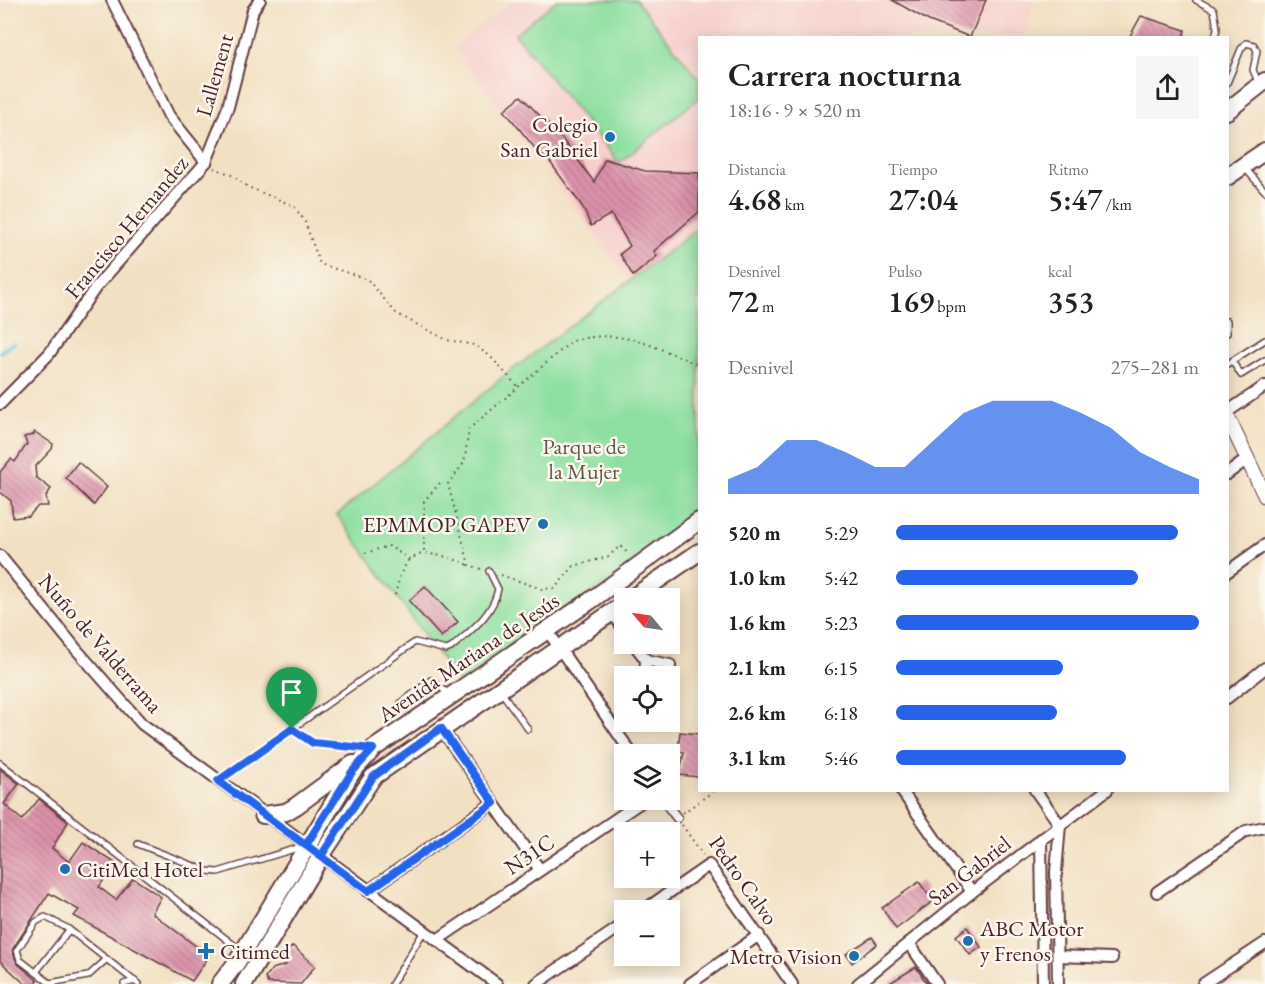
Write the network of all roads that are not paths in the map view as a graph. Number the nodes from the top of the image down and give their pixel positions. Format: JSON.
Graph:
{"nodes":[{"id":1,"x":112,"y":0,"type":"edge"},
{"id":2,"x":260,"y":0,"type":"edge"},
{"id":3,"x":1196,"y":0,"type":"edge"},
{"id":4,"x":1215,"y":36,"type":"edge"},
{"id":5,"x":1229,"y":78,"type":"edge"},
{"id":6,"x":1262,"y":83,"type":"edge"},
{"id":7,"x":1229,"y":109,"type":"edge"},
{"id":8,"x":1265,"y":151,"type":"edge"},
{"id":9,"x":206,"y":162,"type":"junction"},
{"id":10,"x":1243,"y":166,"type":"junction"},
{"id":11,"x":1229,"y":176,"type":"edge"},
{"id":12,"x":1265,"y":191,"type":"edge"},
{"id":13,"x":1265,"y":340,"type":"edge"},
{"id":14,"x":1265,"y":360,"type":"edge"},
{"id":15,"x":1229,"y":363,"type":"edge"},
{"id":16,"x":1265,"y":386,"type":"edge"},
{"id":17,"x":0,"y":404,"type":"edge"},
{"id":18,"x":1229,"y":413,"type":"edge"},
{"id":19,"x":1229,"y":419,"type":"edge"},
{"id":20,"x":1246,"y":460,"type":"junction"},
{"id":21,"x":1229,"y":473,"type":"edge"},
{"id":22,"x":1265,"y":496,"type":"edge"},
{"id":23,"x":698,"y":522,"type":"edge"},
{"id":24,"x":1265,"y":546,"type":"edge"},
{"id":25,"x":698,"y":553,"type":"edge"},
{"id":26,"x":0,"y":556,"type":"edge"},
{"id":27,"x":489,"y":571,"type":"road end"},
{"id":28,"x":1229,"y":571,"type":"edge"},
{"id":29,"x":647,"y":588,"type":"edge"},
{"id":30,"x":590,"y":601,"type":"junction"},
{"id":31,"x":613,"y":612,"type":"edge"},
{"id":32,"x":548,"y":630,"type":"junction"},
{"id":33,"x":559,"y":649,"type":"junction"},
{"id":34,"x":642,"y":654,"type":"edge"},
{"id":35,"x":646,"y":660,"type":"junction"},
{"id":36,"x":646,"y":666,"type":"edge"},
{"id":37,"x":670,"y":666,"type":"edge"},
{"id":38,"x":1265,"y":668,"type":"edge"},
{"id":39,"x":499,"y":689,"type":"junction"},
{"id":40,"x":450,"y":696,"type":"junction"},
{"id":41,"x":1229,"y":696,"type":"edge"},
{"id":42,"x":401,"y":703,"type":"dead end"},
{"id":43,"x":441,"y":728,"type":"junction"},
{"id":44,"x":292,"y":729,"type":"junction"},
{"id":45,"x":528,"y":729,"type":"dead end"},
{"id":46,"x":625,"y":744,"type":"edge"},
{"id":47,"x":373,"y":749,"type":"junction"},
{"id":48,"x":0,"y":763,"type":"edge"},
{"id":49,"x":218,"y":781,"type":"junction"},
{"id":50,"x":902,"y":792,"type":"edge"},
{"id":51,"x":1036,"y":792,"type":"edge"},
{"id":52,"x":1104,"y":792,"type":"edge"},
{"id":53,"x":494,"y":803,"type":"junction"},
{"id":54,"x":629,"y":810,"type":"edge"},
{"id":55,"x":671,"y":810,"type":"edge"},
{"id":56,"x":263,"y":815,"type":"junction"},
{"id":57,"x":677,"y":818,"type":"road end"},
{"id":58,"x":1060,"y":825,"type":"junction"},
{"id":59,"x":1265,"y":827,"type":"edge"},
{"id":60,"x":1041,"y":840,"type":"junction"},
{"id":61,"x":138,"y":844,"type":"dead end"},
{"id":62,"x":306,"y":845,"type":"junction"},
{"id":63,"x":321,"y":856,"type":"junction"},
{"id":64,"x":540,"y":870,"type":"junction"},
{"id":65,"x":368,"y":891,"type":"junction"},
{"id":66,"x":972,"y":892,"type":"junction"},
{"id":67,"x":1157,"y":892,"type":"dead end"},
{"id":68,"x":659,"y":900,"type":"edge"},
{"id":69,"x":69,"y":930,"type":"junction"},
{"id":70,"x":424,"y":931,"type":"junction"},
{"id":71,"x":614,"y":931,"type":"edge"},
{"id":72,"x":759,"y":935,"type":"junction"},
{"id":73,"x":437,"y":940,"type":"junction"},
{"id":74,"x":909,"y":942,"type":"junction"},
{"id":75,"x":1265,"y":943,"type":"edge"},
{"id":76,"x":243,"y":952,"type":"junction"},
{"id":77,"x":261,"y":956,"type":"junction"},
{"id":78,"x":1058,"y":956,"type":"junction"},
{"id":79,"x":1112,"y":958,"type":"dead end"},
{"id":80,"x":107,"y":959,"type":"junction"},
{"id":81,"x":36,"y":972,"type":"junction"},
{"id":82,"x":137,"y":983,"type":"edge"},
{"id":83,"x":50,"y":984,"type":"edge"},
{"id":84,"x":124,"y":984,"type":"edge"},
{"id":85,"x":220,"y":984,"type":"edge"},
{"id":86,"x":245,"y":984,"type":"edge"},
{"id":87,"x":392,"y":984,"type":"edge"},
{"id":88,"x":497,"y":984,"type":"edge"},
{"id":89,"x":536,"y":984,"type":"edge"},
{"id":90,"x":690,"y":984,"type":"edge"},
{"id":91,"x":792,"y":984,"type":"edge"},
{"id":92,"x":858,"y":984,"type":"edge"},
{"id":93,"x":937,"y":984,"type":"edge"},
{"id":94,"x":1043,"y":984,"type":"edge"},
{"id":95,"x":1058,"y":984,"type":"edge"},
{"id":96,"x":1203,"y":984,"type":"edge"}],
"edges":[{"from":1,"to":9,"type":"street","name":"Francisco Hernandez"},
{"from":2,"to":9,"type":"street","name":"Lallement"},
{"from":3,"to":4,"type":"lane"},
{"from":5,"to":6,"type":"lane"},
{"from":6,"to":7,"type":"main road"},
{"from":8,"to":10,"type":"main road"},
{"from":9,"to":17,"type":"street","name":"Francisco Hernandez"},
{"from":10,"to":11,"type":"main road"},
{"from":10,"to":12,"type":"lane"},
{"from":13,"to":15,"type":"lane"},
{"from":14,"to":15,"type":"lane"},
{"from":16,"to":18,"type":"street"},
{"from":19,"to":20,"type":"street"},
{"from":20,"to":21,"type":"street"},
{"from":20,"to":22,"type":"street"},
{"from":23,"to":30,"type":"main road","name":"Avenida Mariana de Jesús"},
{"from":24,"to":28,"type":"street"},
{"from":25,"to":29,"type":"main road"},
{"from":26,"to":49,"type":"street","name":"Nuño de Valderrama"},
{"from":27,"to":44,"type":"lane"},
{"from":30,"to":31,"type":"main road"},
{"from":30,"to":32,"type":"main road","name":"Avenida Mariana de Jesús"},
{"from":31,"to":33,"type":"main road","name":"Avenida Mariana de Jesús"},
{"from":32,"to":33,"type":"street"},
{"from":32,"to":40,"type":"main road","name":"Avenida Mariana de Jesús"},
{"from":33,"to":39,"type":"main road","name":"Avenida Mariana de Jesús"},
{"from":33,"to":46,"type":"street"},
{"from":34,"to":35,"type":"street"},
{"from":35,"to":36,"type":"street"},
{"from":35,"to":37,"type":"street"},
{"from":38,"to":41,"type":"street"},
{"from":39,"to":43,"type":"main road","name":"Avenida Mariana de Jesús"},
{"from":39,"to":45,"type":"lane"},
{"from":40,"to":42,"type":"lane"},
{"from":40,"to":47,"type":"main road","name":"Avenida Mariana de Jesús"},
{"from":43,"to":53,"type":"street"},
{"from":43,"to":63,"type":"main road","name":"Avenida Mariana de Jesús"},
{"from":44,"to":47,"type":"lane"},
{"from":44,"to":49,"type":"lane"},
{"from":47,"to":56,"type":"main road"},
{"from":47,"to":62,"type":"main road","name":"Avenida Mariana de Jesús"},
{"from":48,"to":76,"type":"lane"},
{"from":49,"to":56,"type":"street","name":"Nuño de Valderrama"},
{"from":50,"to":66,"type":"street"},
{"from":51,"to":58,"type":"street"},
{"from":52,"to":58,"type":"street","name":"San Gabriel"},
{"from":53,"to":64,"type":"street"},
{"from":53,"to":65,"type":"street"},
{"from":54,"to":64,"type":"street","name":"N31C"},
{"from":55,"to":57,"type":"street"},
{"from":56,"to":62,"type":"street","name":"Nuño de Valderrama"},
{"from":58,"to":60,"type":"street","name":"San Gabriel"},
{"from":58,"to":78,"type":"street"},
{"from":59,"to":67,"type":"street"},
{"from":60,"to":66,"type":"street","name":"San Gabriel"},
{"from":60,"to":94,"type":"street"},
{"from":61,"to":62,"type":"lane"},
{"from":62,"to":63,"type":"street","name":"Nuño de Valderrama"},
{"from":62,"to":76,"type":"main road","name":"Avenida Mariana de Jesús"},
{"from":63,"to":65,"type":"street","name":"Nuño de Valderrama"},
{"from":63,"to":77,"type":"main road","name":"Avenida Mariana de Jesús"},
{"from":64,"to":73,"type":"street","name":"N31C"},
{"from":65,"to":70,"type":"street","name":"Nuño de Valderrama"},
{"from":66,"to":74,"type":"street","name":"San Gabriel"},
{"from":68,"to":72,"type":"street","name":"Pedro Calvo"},
{"from":69,"to":80,"type":"lane"},
{"from":69,"to":81,"type":"lane"},
{"from":69,"to":81,"type":"lane"},
{"from":70,"to":73,"type":"street","name":"Nuño de Valderrama"},
{"from":70,"to":87,"type":"lane"},
{"from":71,"to":89,"type":"street"},
{"from":72,"to":90,"type":"street"},
{"from":72,"to":91,"type":"street","name":"Pedro Calvo"},
{"from":73,"to":88,"type":"street","name":"Nuño de Valderrama"},
{"from":74,"to":92,"type":"street","name":"San Gabriel"},
{"from":74,"to":93,"type":"street"},
{"from":75,"to":96,"type":"street"},
{"from":76,"to":77,"type":"lane"},
{"from":76,"to":85,"type":"main road","name":"Avenida Mariana de Jesús"},
{"from":77,"to":86,"type":"main road","name":"Avenida Mariana de Jesús"},
{"from":78,"to":79,"type":"street"},
{"from":78,"to":95,"type":"street"},
{"from":80,"to":82,"type":"lane"},
{"from":80,"to":83,"type":"lane"},
{"from":81,"to":83,"type":"lane"},
{"from":82,"to":84,"type":"lane"}]}
